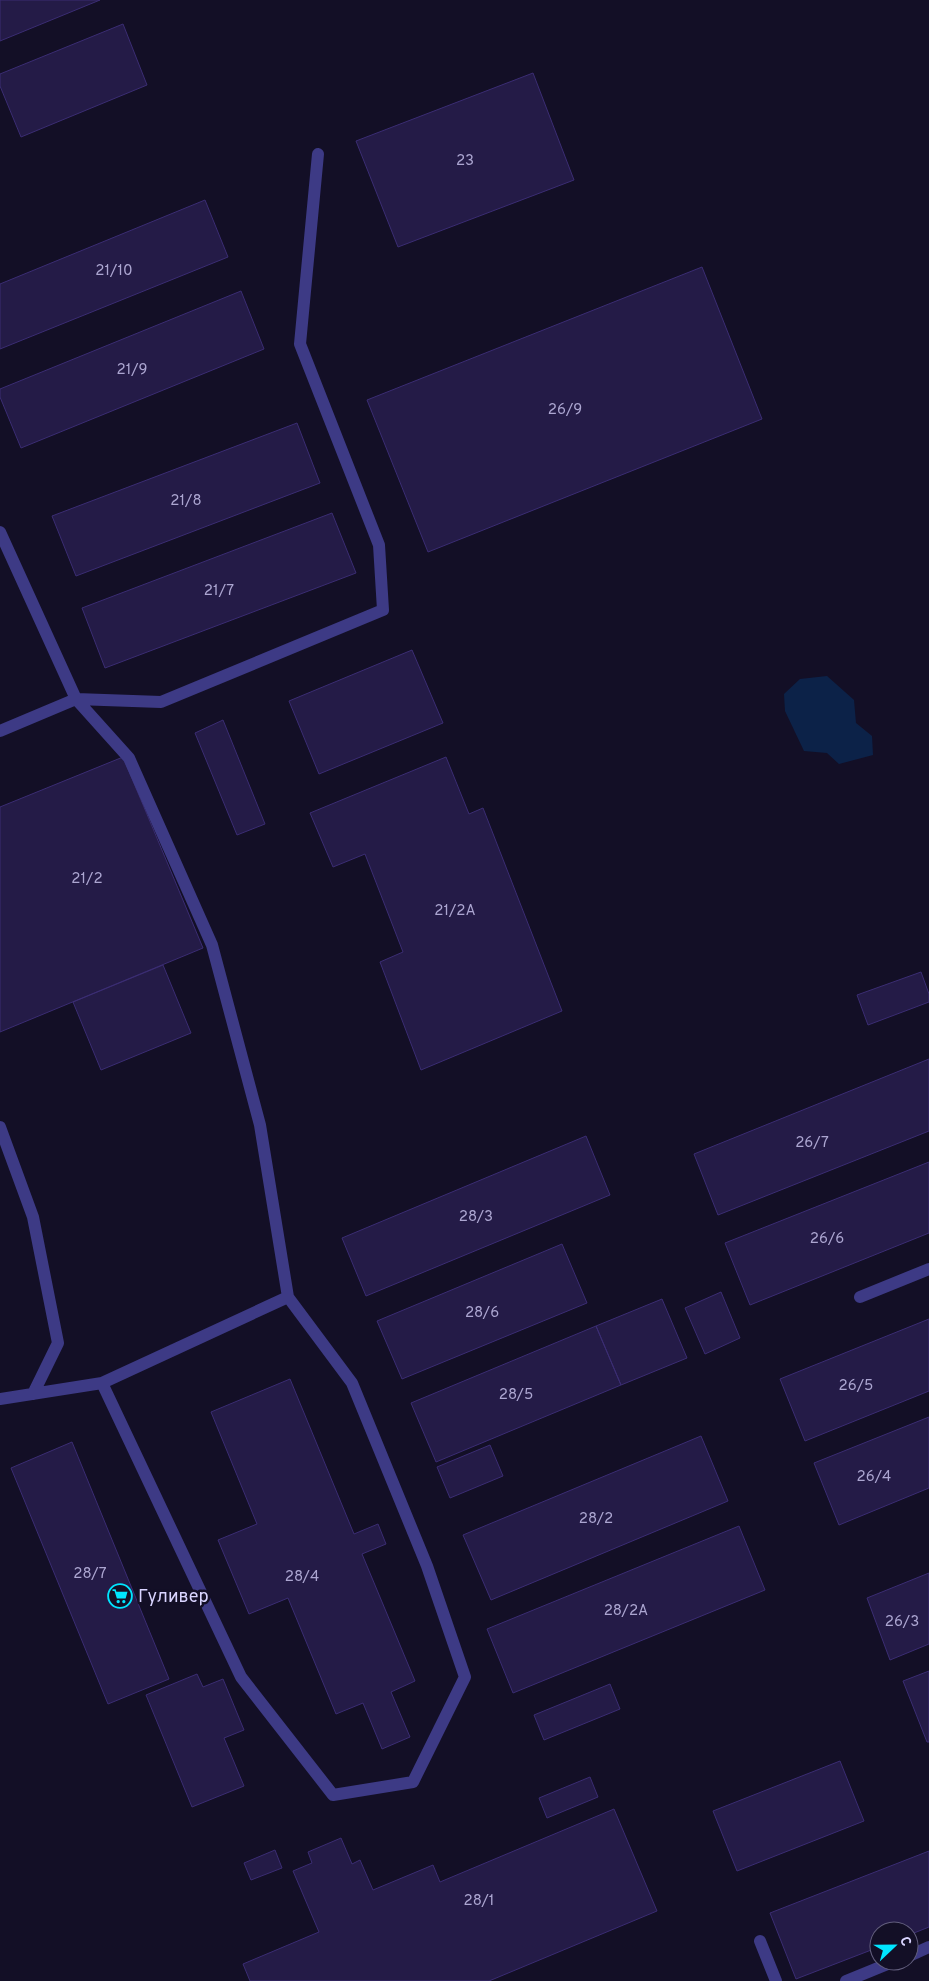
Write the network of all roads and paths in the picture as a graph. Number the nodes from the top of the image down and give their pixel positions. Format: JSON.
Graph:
{"nodes":[{"id":1,"x":318,"y":154,"type":"dead end"},
{"id":2,"x":0,"y":532,"type":"edge"},
{"id":3,"x":76,"y":699,"type":"junction"},
{"id":4,"x":0,"y":731,"type":"edge"},
{"id":5,"x":0,"y":1127,"type":"edge"},
{"id":6,"x":929,"y":1269,"type":"edge"},
{"id":7,"x":288,"y":1297,"type":"junction"},
{"id":8,"x":860,"y":1297,"type":"dead end"},
{"id":9,"x":102,"y":1383,"type":"junction"},
{"id":10,"x":33,"y":1394,"type":"junction"},
{"id":11,"x":0,"y":1399,"type":"edge"},
{"id":12,"x":760,"y":1941,"type":"dead end"},
{"id":13,"x":871,"y":1971,"type":"edge"},
{"id":14,"x":776,"y":1981,"type":"edge"},
{"id":15,"x":846,"y":1981,"type":"edge"}],
"edges":[{"from":1,"to":3,"type":"lane"},
{"from":2,"to":3,"type":"lane"},
{"from":3,"to":4,"type":"lane"},
{"from":3,"to":7,"type":"lane"},
{"from":5,"to":10,"type":"lane"},
{"from":6,"to":8,"type":"lane"},
{"from":7,"to":9,"type":"lane"},
{"from":7,"to":9,"type":"lane"},
{"from":9,"to":10,"type":"lane"},
{"from":10,"to":11,"type":"lane"},
{"from":12,"to":14,"type":"lane"},
{"from":13,"to":15,"type":"lane"}]}
